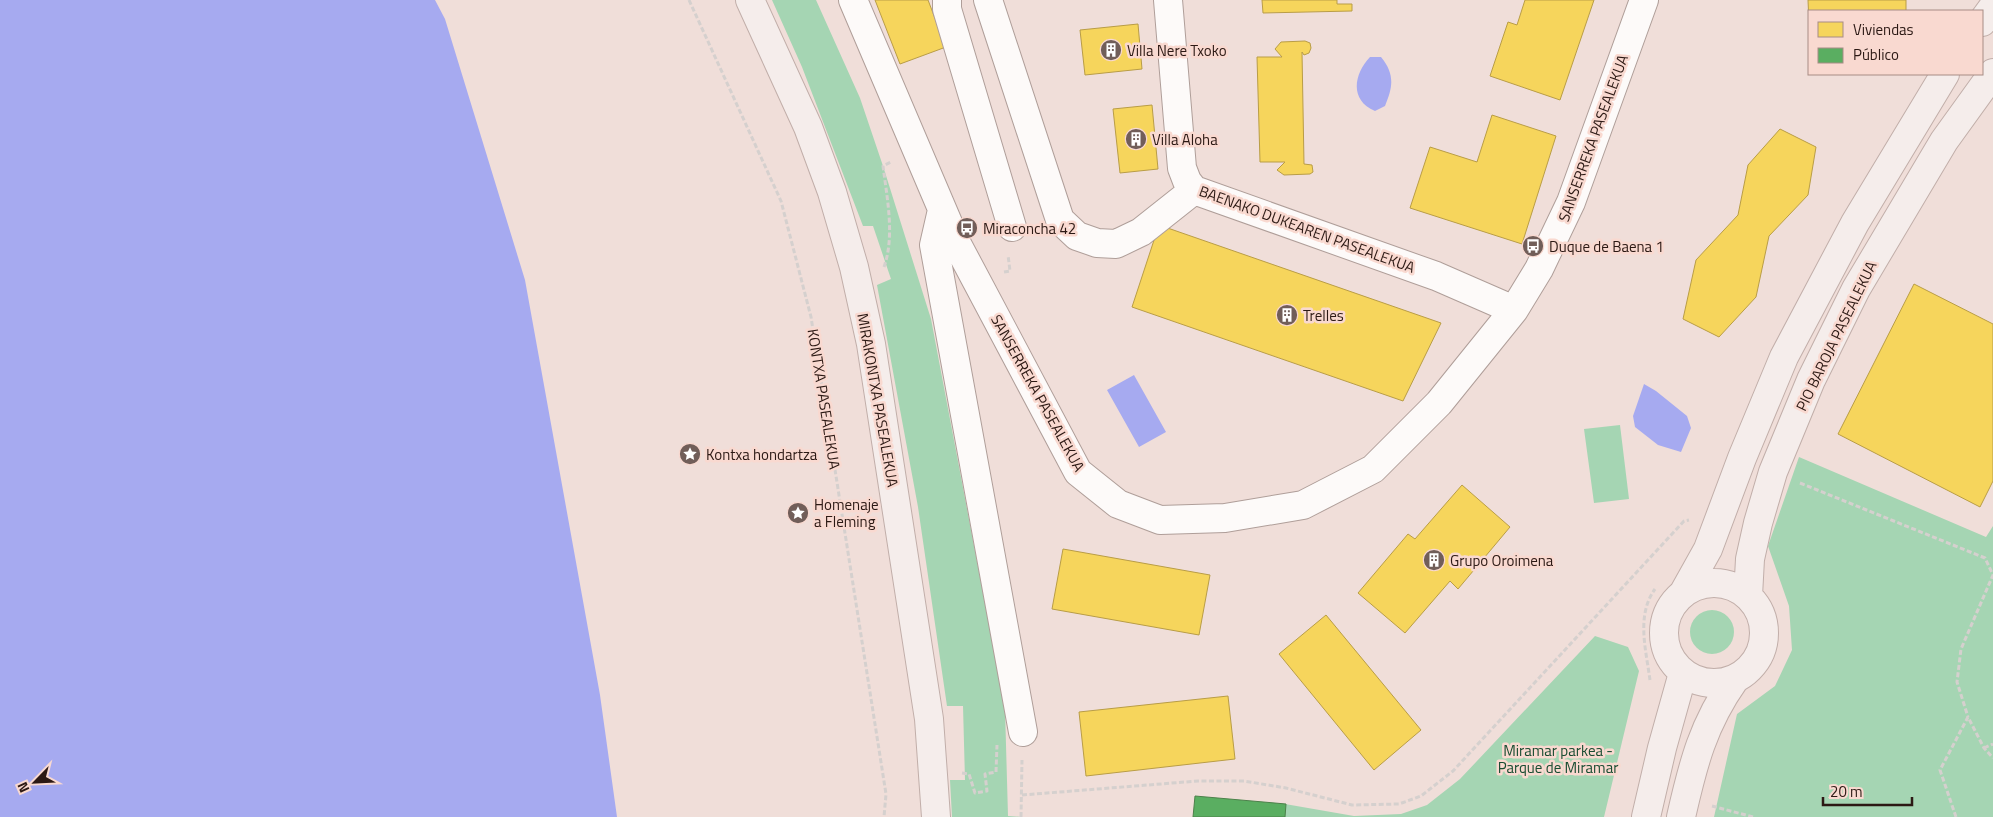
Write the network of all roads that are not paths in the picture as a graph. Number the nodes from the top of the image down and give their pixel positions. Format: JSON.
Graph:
{"nodes":[{"id":1,"x":750,"y":0,"type":"edge"},
{"id":2,"x":853,"y":0,"type":"edge"},
{"id":3,"x":948,"y":0,"type":"edge"},
{"id":4,"x":988,"y":0,"type":"edge"},
{"id":5,"x":1168,"y":0,"type":"edge"},
{"id":6,"x":1644,"y":0,"type":"edge"},
{"id":7,"x":1993,"y":7,"type":"edge"},
{"id":8,"x":1983,"y":21,"type":"edge"},
{"id":9,"x":1993,"y":74,"type":"edge"},
{"id":10,"x":1944,"y":75,"type":"edge"},
{"id":11,"x":1194,"y":190,"type":"junction"},
{"id":12,"x":942,"y":210,"type":"junction"},
{"id":13,"x":1012,"y":227,"type":"dead end"},
{"id":14,"x":1514,"y":310,"type":"junction"},
{"id":15,"x":1684,"y":592,"type":"junction"},
{"id":16,"x":1748,"y":596,"type":"junction"},
{"id":17,"x":1683,"y":672,"type":"junction"},
{"id":18,"x":1734,"y":679,"type":"junction"},
{"id":19,"x":1023,"y":732,"type":"road end"},
{"id":20,"x":936,"y":817,"type":"edge"},
{"id":21,"x":1646,"y":817,"type":"edge"},
{"id":22,"x":1681,"y":817,"type":"edge"}],
"edges":[{"from":1,"to":20,"type":"main road","name":"MIRAKONTXA PASEALEKUA"},
{"from":2,"to":12,"type":"street"},
{"from":3,"to":13,"type":"street"},
{"from":4,"to":11,"type":"street"},
{"from":5,"to":11,"type":"street","name":"BAENAKO DUKEAREN PASEALEKUA"},
{"from":6,"to":14,"type":"street","name":"SANSERREKA PASEALEKUA"},
{"from":7,"to":8,"type":"main road"},
{"from":9,"to":16,"type":"main road","name":"PIO BAROJA PASEALEKUA"},
{"from":10,"to":15,"type":"main road"},
{"from":11,"to":14,"type":"street","name":"BAENAKO DUKEAREN PASEALEKUA"},
{"from":12,"to":14,"type":"street","name":"SANSERREKA PASEALEKUA"},
{"from":12,"to":19,"type":"street"},
{"from":15,"to":16,"type":"main road"},
{"from":15,"to":17,"type":"main road"},
{"from":16,"to":18,"type":"main road"},
{"from":17,"to":18,"type":"main road"},
{"from":17,"to":21,"type":"main road"},
{"from":18,"to":22,"type":"main road"}]}
